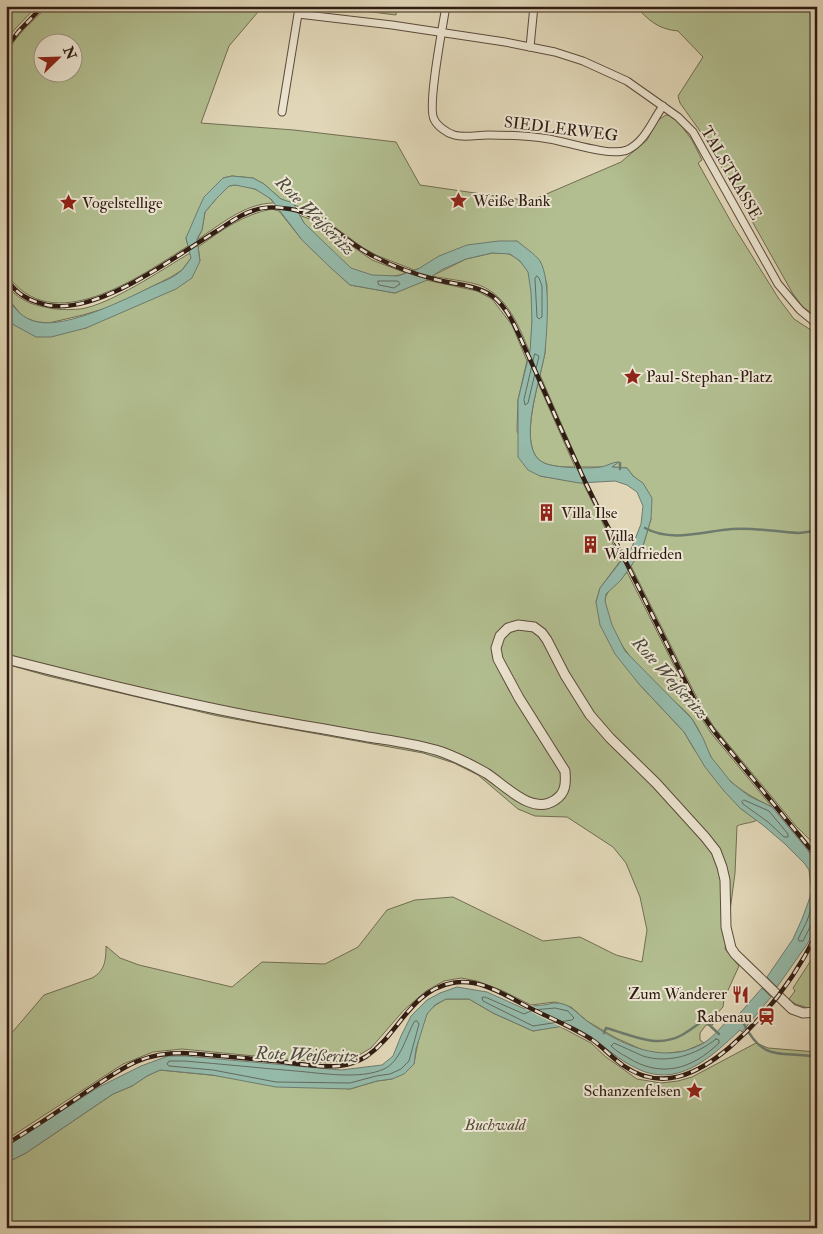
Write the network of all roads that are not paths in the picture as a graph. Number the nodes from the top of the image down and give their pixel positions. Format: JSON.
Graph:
{"nodes":[{"id":1,"x":446,"y":6,"type":"edge"},
{"id":2,"x":534,"y":6,"type":"edge"},
{"id":3,"x":441,"y":33,"type":"junction"},
{"id":4,"x":530,"y":47,"type":"junction"},
{"id":5,"x":663,"y":106,"type":"junction"},
{"id":6,"x":282,"y":112,"type":"dead end"},
{"id":7,"x":817,"y":324,"type":"edge"},
{"id":8,"x":6,"y":659,"type":"edge"},
{"id":9,"x":817,"y":1012,"type":"edge"}],
"edges":[{"from":1,"to":3,"type":"street","name":"SIEDLERWEG"},
{"from":2,"to":4,"type":"street"},
{"from":3,"to":4,"type":"street","name":"TALSTRASSE"},
{"from":3,"to":5,"type":"street","name":"SIEDLERWEG"},
{"from":3,"to":6,"type":"street","name":"TALSTRASSE"},
{"from":4,"to":5,"type":"street","name":"TALSTRASSE"},
{"from":5,"to":7,"type":"street","name":"TALSTRASSE"},
{"from":8,"to":9,"type":"street"}]}
